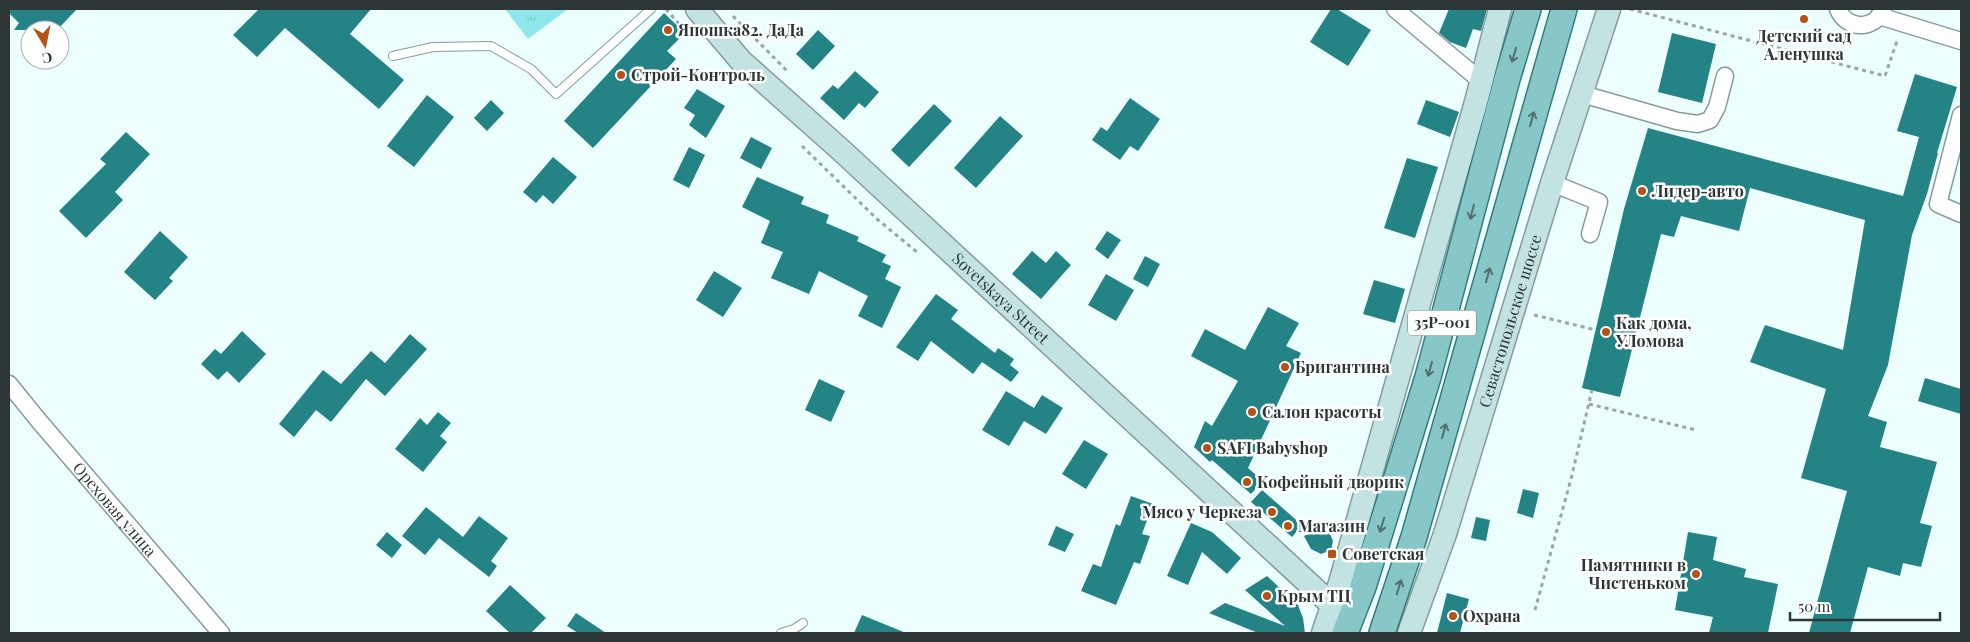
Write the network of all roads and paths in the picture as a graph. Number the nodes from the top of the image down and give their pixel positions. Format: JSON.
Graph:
{"nodes":[{"id":1,"x":651,"y":9,"type":"edge"},
{"id":2,"x":666,"y":9,"type":"edge"},
{"id":3,"x":697,"y":9,"type":"edge"},
{"id":4,"x":1395,"y":9,"type":"edge"},
{"id":5,"x":1500,"y":9,"type":"edge"},
{"id":6,"x":1528,"y":9,"type":"edge"},
{"id":7,"x":1564,"y":9,"type":"edge"},
{"id":8,"x":1609,"y":9,"type":"edge"},
{"id":9,"x":1630,"y":9,"type":"edge"},
{"id":10,"x":1838,"y":9,"type":"edge"},
{"id":11,"x":1881,"y":12,"type":"edge"},
{"id":12,"x":1904,"y":23,"type":"junction"},
{"id":13,"x":681,"y":27,"type":"dead end"},
{"id":14,"x":1961,"y":41,"type":"edge"},
{"id":15,"x":393,"y":56,"type":"dead end"},
{"id":16,"x":1725,"y":76,"type":"dead end"},
{"id":17,"x":1481,"y":82,"type":"junction"},
{"id":18,"x":1582,"y":94,"type":"junction"},
{"id":19,"x":1961,"y":115,"type":"edge"},
{"id":20,"x":1552,"y":183,"type":"junction"},
{"id":21,"x":1961,"y":214,"type":"edge"},
{"id":22,"x":1590,"y":234,"type":"dead end"},
{"id":23,"x":1531,"y":315,"type":"dead end"},
{"id":24,"x":1596,"y":330,"type":"dead end"},
{"id":25,"x":9,"y":384,"type":"edge"},
{"id":26,"x":1592,"y":390,"type":"dead end"},
{"id":27,"x":1589,"y":404,"type":"junction"},
{"id":28,"x":1696,"y":430,"type":"dead end"},
{"id":29,"x":1340,"y":582,"type":"junction"},
{"id":30,"x":1310,"y":583,"type":"junction"},
{"id":31,"x":1333,"y":606,"type":"junction"},
{"id":32,"x":1534,"y":610,"type":"dead end"},
{"id":33,"x":804,"y":623,"type":"dead end"},
{"id":34,"x":222,"y":633,"type":"edge"},
{"id":35,"x":781,"y":633,"type":"edge"},
{"id":36,"x":1331,"y":633,"type":"edge"},
{"id":37,"x":1382,"y":633,"type":"edge"},
{"id":38,"x":1409,"y":633,"type":"edge"}],
"edges":[{"from":1,"to":15,"type":"lane"},
{"from":2,"to":13,"type":"path"},
{"from":3,"to":30,"type":"main road","name":"Sovetskaya Street"},
{"from":4,"to":17,"type":"street"},
{"from":5,"to":17,"type":"main road"},
{"from":6,"to":36,"type":"main road","number":"35Р-001","one_way":true},
{"from":37,"to":7,"type":"main road","number":"35Р-001","one_way":true},
{"from":8,"to":18,"type":"main road","name":"Севастопольское шоссе"},
{"from":9,"to":12,"type":"path"},
{"from":10,"to":11,"type":"street"},
{"from":11,"to":12,"type":"street"},
{"from":12,"to":14,"type":"street"},
{"from":16,"to":18,"type":"street"},
{"from":17,"to":29,"type":"main road"},
{"from":18,"to":20,"type":"main road","name":"Севастопольское шоссе"},
{"from":19,"to":21,"type":"street"},
{"from":20,"to":22,"type":"street"},
{"from":20,"to":38,"type":"main road","name":"Севастопольское шоссе"},
{"from":23,"to":24,"type":"path"},
{"from":25,"to":34,"type":"street","name":"Ореховая улица"},
{"from":26,"to":27,"type":"path"},
{"from":27,"to":28,"type":"path"},
{"from":27,"to":32,"type":"path"},
{"from":29,"to":30,"type":"main road"},
{"from":29,"to":31,"type":"main road"},
{"from":30,"to":31,"type":"main road","name":"Sovetskaya Street"},
{"from":30,"to":36,"type":"main road"},
{"from":31,"to":36,"type":"main road"},
{"from":33,"to":35,"type":"lane"}]}
